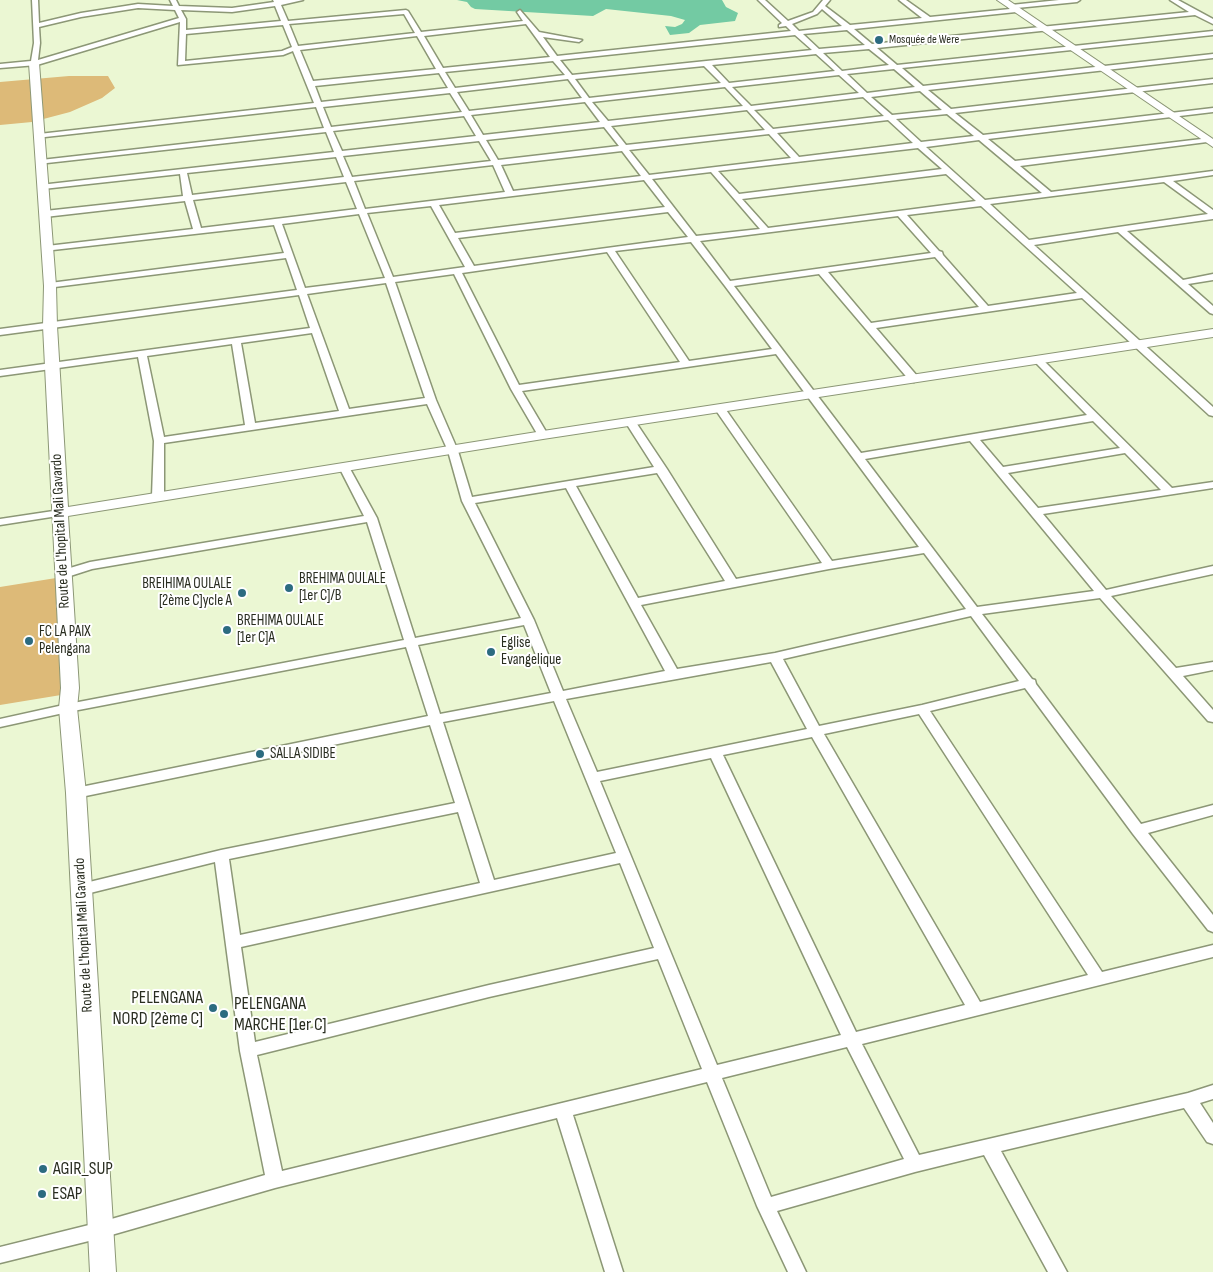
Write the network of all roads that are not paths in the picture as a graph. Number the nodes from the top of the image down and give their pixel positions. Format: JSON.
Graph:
{"nodes":[{"id":1,"x":35,"y":0,"type":"edge"},
{"id":2,"x":300,"y":0,"type":"edge"},
{"id":3,"x":761,"y":0,"type":"edge"},
{"id":4,"x":902,"y":0,"type":"edge"},
{"id":5,"x":1002,"y":0,"type":"edge"},
{"id":6,"x":1077,"y":0,"type":"edge"},
{"id":7,"x":1173,"y":0,"type":"edge"},
{"id":8,"x":277,"y":2,"type":"edge"},
{"id":9,"x":174,"y":3,"type":"edge"},
{"id":10,"x":824,"y":3,"type":"edge"},
{"id":11,"x":1014,"y":8,"type":"junction"},
{"id":12,"x":520,"y":12,"type":"dead end"},
{"id":13,"x":1196,"y":13,"type":"junction"},
{"id":14,"x":183,"y":18,"type":"junction"},
{"id":15,"x":928,"y":19,"type":"junction"},
{"id":16,"x":528,"y":22,"type":"junction"},
{"id":17,"x":1213,"y":22,"type":"edge"},
{"id":18,"x":786,"y":23,"type":"junction"},
{"id":19,"x":285,"y":24,"type":"junction"},
{"id":20,"x":36,"y":26,"type":"junction"},
{"id":21,"x":848,"y":28,"type":"junction"},
{"id":22,"x":1044,"y":29,"type":"junction"},
{"id":23,"x":183,"y":32,"type":"junction"},
{"id":24,"x":798,"y":33,"type":"junction"},
{"id":25,"x":1213,"y":33,"type":"edge"},
{"id":26,"x":420,"y":34,"type":"junction"},
{"id":27,"x":537,"y":34,"type":"junction"},
{"id":28,"x":738,"y":39,"type":"junction"},
{"id":29,"x":579,"y":40,"type":"dead end"},
{"id":30,"x":870,"y":46,"type":"junction"},
{"id":31,"x":295,"y":48,"type":"junction"},
{"id":32,"x":1072,"y":48,"type":"junction"},
{"id":33,"x":819,"y":52,"type":"junction"},
{"id":34,"x":1213,"y":56,"type":"edge"},
{"id":35,"x":555,"y":58,"type":"junction"},
{"id":36,"x":34,"y":63,"type":"junction"},
{"id":37,"x":707,"y":64,"type":"junction"},
{"id":38,"x":0,"y":66,"type":"edge"},
{"id":39,"x":896,"y":68,"type":"junction"},
{"id":40,"x":1103,"y":69,"type":"junction"},
{"id":41,"x":441,"y":70,"type":"junction"},
{"id":42,"x":842,"y":74,"type":"junction"},
{"id":43,"x":570,"y":77,"type":"junction"},
{"id":44,"x":1213,"y":81,"type":"edge"},
{"id":45,"x":309,"y":84,"type":"junction"},
{"id":46,"x":728,"y":86,"type":"junction"},
{"id":47,"x":920,"y":88,"type":"junction"},
{"id":48,"x":1134,"y":90,"type":"junction"},
{"id":49,"x":454,"y":91,"type":"junction"},
{"id":50,"x":865,"y":94,"type":"junction"},
{"id":51,"x":587,"y":100,"type":"junction"},
{"id":52,"x":319,"y":106,"type":"junction"},
{"id":53,"x":748,"y":108,"type":"junction"},
{"id":54,"x":1213,"y":110,"type":"edge"},
{"id":55,"x":948,"y":111,"type":"junction"},
{"id":56,"x":468,"y":115,"type":"junction"},
{"id":57,"x":1170,"y":115,"type":"junction"},
{"id":58,"x":891,"y":118,"type":"junction"},
{"id":59,"x":605,"y":124,"type":"junction"},
{"id":60,"x":329,"y":130,"type":"junction"},
{"id":61,"x":770,"y":132,"type":"junction"},
{"id":62,"x":39,"y":136,"type":"junction"},
{"id":63,"x":980,"y":137,"type":"junction"},
{"id":64,"x":481,"y":138,"type":"junction"},
{"id":65,"x":1210,"y":142,"type":"edge"},
{"id":66,"x":920,"y":145,"type":"junction"},
{"id":67,"x":623,"y":147,"type":"junction"},
{"id":68,"x":338,"y":153,"type":"junction"},
{"id":69,"x":797,"y":159,"type":"junction"},
{"id":70,"x":41,"y":162,"type":"junction"},
{"id":71,"x":496,"y":163,"type":"junction"},
{"id":72,"x":1013,"y":164,"type":"junction"},
{"id":73,"x":712,"y":169,"type":"junction"},
{"id":74,"x":183,"y":171,"type":"junction"},
{"id":75,"x":948,"y":171,"type":"junction"},
{"id":76,"x":1213,"y":173,"type":"edge"},
{"id":77,"x":646,"y":177,"type":"junction"},
{"id":78,"x":349,"y":179,"type":"junction"},
{"id":79,"x":1166,"y":179,"type":"junction"},
{"id":80,"x":43,"y":187,"type":"junction"},
{"id":81,"x":510,"y":193,"type":"junction"},
{"id":82,"x":1048,"y":194,"type":"junction"},
{"id":83,"x":737,"y":197,"type":"junction"},
{"id":84,"x":188,"y":198,"type":"junction"},
{"id":85,"x":434,"y":203,"type":"junction"},
{"id":86,"x":984,"y":203,"type":"junction"},
{"id":87,"x":670,"y":209,"type":"junction"},
{"id":88,"x":362,"y":211,"type":"junction"},
{"id":89,"x":45,"y":214,"type":"junction"},
{"id":90,"x":901,"y":214,"type":"junction"},
{"id":91,"x":1213,"y":215,"type":"edge"},
{"id":92,"x":277,"y":221,"type":"junction"},
{"id":93,"x":1119,"y":229,"type":"junction"},
{"id":94,"x":198,"y":231,"type":"junction"},
{"id":95,"x":766,"y":231,"type":"junction"},
{"id":96,"x":453,"y":236,"type":"junction"},
{"id":97,"x":692,"y":239,"type":"junction"},
{"id":98,"x":1028,"y":243,"type":"junction"},
{"id":99,"x":48,"y":249,"type":"junction"},
{"id":100,"x":609,"y":249,"type":"junction"},
{"id":101,"x":939,"y":254,"type":"junction"},
{"id":102,"x":289,"y":255,"type":"junction"},
{"id":103,"x":471,"y":270,"type":"junction"},
{"id":104,"x":457,"y":271,"type":"junction"},
{"id":105,"x":822,"y":271,"type":"junction"},
{"id":106,"x":1213,"y":277,"type":"edge"},
{"id":107,"x":390,"y":280,"type":"junction"},
{"id":108,"x":1181,"y":283,"type":"junction"},
{"id":109,"x":728,"y":284,"type":"junction"},
{"id":110,"x":50,"y":286,"type":"junction"},
{"id":111,"x":302,"y":292,"type":"junction"},
{"id":112,"x":1084,"y":295,"type":"junction"},
{"id":113,"x":986,"y":309,"type":"junction"},
{"id":114,"x":1213,"y":311,"type":"edge"},
{"id":115,"x":50,"y":326,"type":"junction"},
{"id":116,"x":868,"y":326,"type":"junction"},
{"id":117,"x":316,"y":330,"type":"junction"},
{"id":118,"x":0,"y":332,"type":"edge"},
{"id":119,"x":1213,"y":333,"type":"edge"},
{"id":120,"x":236,"y":341,"type":"junction"},
{"id":121,"x":1139,"y":345,"type":"junction"},
{"id":122,"x":778,"y":351,"type":"junction"},
{"id":123,"x":142,"y":353,"type":"junction"},
{"id":124,"x":1038,"y":360,"type":"junction"},
{"id":125,"x":686,"y":364,"type":"junction"},
{"id":126,"x":52,"y":367,"type":"junction"},
{"id":127,"x":0,"y":374,"type":"edge"},
{"id":128,"x":914,"y":379,"type":"junction"},
{"id":129,"x":516,"y":389,"type":"junction"},
{"id":130,"x":811,"y":396,"type":"junction"},
{"id":131,"x":1213,"y":398,"type":"edge"},
{"id":132,"x":431,"y":400,"type":"junction"},
{"id":133,"x":1199,"y":400,"type":"junction"},
{"id":134,"x":720,"y":409,"type":"junction"},
{"id":135,"x":345,"y":413,"type":"junction"},
{"id":136,"x":1213,"y":413,"type":"edge"},
{"id":137,"x":1095,"y":418,"type":"junction"},
{"id":138,"x":631,"y":423,"type":"junction"},
{"id":139,"x":251,"y":428,"type":"junction"},
{"id":140,"x":543,"y":435,"type":"junction"},
{"id":141,"x":972,"y":438,"type":"junction"},
{"id":142,"x":158,"y":441,"type":"junction"},
{"id":143,"x":1127,"y":450,"type":"junction"},
{"id":144,"x":453,"y":451,"type":"junction"},
{"id":145,"x":858,"y":457,"type":"junction"},
{"id":146,"x":344,"y":467,"type":"junction"},
{"id":147,"x":662,"y":469,"type":"junction"},
{"id":148,"x":1001,"y":471,"type":"junction"},
{"id":149,"x":570,"y":485,"type":"junction"},
{"id":150,"x":1213,"y":485,"type":"edge"},
{"id":151,"x":1170,"y":492,"type":"junction"},
{"id":152,"x":158,"y":496,"type":"junction"},
{"id":153,"x":468,"y":501,"type":"junction"},
{"id":154,"x":1036,"y":512,"type":"junction"},
{"id":155,"x":60,"y":513,"type":"junction"},
{"id":156,"x":371,"y":518,"type":"junction"},
{"id":157,"x":0,"y":522,"type":"edge"},
{"id":158,"x":927,"y":548,"type":"junction"},
{"id":159,"x":829,"y":564,"type":"junction"},
{"id":160,"x":1213,"y":570,"type":"edge"},
{"id":161,"x":64,"y":574,"type":"junction"},
{"id":162,"x":732,"y":582,"type":"junction"},
{"id":163,"x":1103,"y":594,"type":"junction"},
{"id":164,"x":635,"y":602,"type":"junction"},
{"id":165,"x":976,"y":611,"type":"junction"},
{"id":166,"x":528,"y":620,"type":"junction"},
{"id":167,"x":411,"y":641,"type":"junction"},
{"id":168,"x":775,"y":657,"type":"junction"},
{"id":169,"x":1213,"y":666,"type":"edge"},
{"id":170,"x":673,"y":674,"type":"junction"},
{"id":171,"x":1174,"y":674,"type":"junction"},
{"id":172,"x":1030,"y":683,"type":"junction"},
{"id":173,"x":559,"y":696,"type":"junction"},
{"id":174,"x":68,"y":708,"type":"junction"},
{"id":175,"x":922,"y":709,"type":"junction"},
{"id":176,"x":1213,"y":718,"type":"edge"},
{"id":177,"x":436,"y":719,"type":"junction"},
{"id":178,"x":0,"y":723,"type":"edge"},
{"id":179,"x":815,"y":731,"type":"junction"},
{"id":180,"x":715,"y":752,"type":"junction"},
{"id":181,"x":592,"y":778,"type":"junction"},
{"id":182,"x":76,"y":793,"type":"junction"},
{"id":183,"x":463,"y":806,"type":"junction"},
{"id":184,"x":1213,"y":810,"type":"edge"},
{"id":185,"x":1138,"y":830,"type":"junction"},
{"id":186,"x":220,"y":855,"type":"junction"},
{"id":187,"x":624,"y":857,"type":"junction"},
{"id":188,"x":489,"y":887,"type":"junction"},
{"id":189,"x":82,"y":889,"type":"junction"},
{"id":190,"x":1213,"y":926,"type":"edge"},
{"id":191,"x":232,"y":943,"type":"junction"},
{"id":192,"x":1213,"y":951,"type":"edge"},
{"id":193,"x":663,"y":952,"type":"junction"},
{"id":194,"x":1099,"y":980,"type":"junction"},
{"id":195,"x":976,"y":1008,"type":"junction"},
{"id":196,"x":851,"y":1039,"type":"junction"},
{"id":197,"x":248,"y":1051,"type":"junction"},
{"id":198,"x":712,"y":1073,"type":"junction"},
{"id":199,"x":1213,"y":1092,"type":"edge"},
{"id":200,"x":1188,"y":1100,"type":"junction"},
{"id":201,"x":563,"y":1110,"type":"junction"},
{"id":202,"x":1213,"y":1137,"type":"edge"},
{"id":203,"x":989,"y":1147,"type":"junction"},
{"id":204,"x":916,"y":1164,"type":"junction"},
{"id":205,"x":275,"y":1180,"type":"junction"},
{"id":206,"x":766,"y":1206,"type":"junction"},
{"id":207,"x":101,"y":1230,"type":"junction"},
{"id":208,"x":0,"y":1255,"type":"edge"},
{"id":209,"x":103,"y":1272,"type":"edge"},
{"id":210,"x":614,"y":1272,"type":"edge"},
{"id":211,"x":798,"y":1272,"type":"edge"},
{"id":212,"x":1058,"y":1272,"type":"edge"}],
"edges":[{"from":1,"to":20,"type":"street"},
{"from":2,"to":8,"type":"street"},
{"from":3,"to":18,"type":"street"},
{"from":4,"to":15,"type":"street"},
{"from":5,"to":11,"type":"street"},
{"from":6,"to":11,"type":"street"},
{"from":7,"to":13,"type":"street"},
{"from":8,"to":9,"type":"street"},
{"from":8,"to":19,"type":"street"},
{"from":9,"to":14,"type":"street"},
{"from":9,"to":20,"type":"street"},
{"from":10,"to":18,"type":"street"},
{"from":10,"to":21,"type":"street"},
{"from":11,"to":15,"type":"street"},
{"from":11,"to":22,"type":"street"},
{"from":12,"to":16,"type":"street"},
{"from":13,"to":17,"type":"street"},
{"from":13,"to":22,"type":"street"},
{"from":14,"to":23,"type":"street"},
{"from":14,"to":36,"type":"street"},
{"from":15,"to":21,"type":"street"},
{"from":16,"to":26,"type":"street"},
{"from":16,"to":27,"type":"street"},
{"from":18,"to":24,"type":"street"},
{"from":18,"to":28,"type":"street"},
{"from":19,"to":23,"type":"street"},
{"from":19,"to":26,"type":"street"},
{"from":19,"to":31,"type":"street"},
{"from":20,"to":36,"type":"street"},
{"from":21,"to":24,"type":"street"},
{"from":21,"to":30,"type":"street"},
{"from":22,"to":30,"type":"street"},
{"from":22,"to":32,"type":"street"},
{"from":23,"to":31,"type":"street"},
{"from":24,"to":28,"type":"street"},
{"from":24,"to":33,"type":"street"},
{"from":25,"to":32,"type":"street"},
{"from":26,"to":31,"type":"street"},
{"from":26,"to":41,"type":"street"},
{"from":27,"to":29,"type":"street"},
{"from":27,"to":35,"type":"street"},
{"from":28,"to":35,"type":"street"},
{"from":30,"to":33,"type":"street"},
{"from":30,"to":39,"type":"street"},
{"from":31,"to":45,"type":"street"},
{"from":32,"to":39,"type":"street"},
{"from":32,"to":40,"type":"street"},
{"from":33,"to":37,"type":"street"},
{"from":33,"to":42,"type":"street"},
{"from":34,"to":40,"type":"street"},
{"from":35,"to":41,"type":"street"},
{"from":35,"to":43,"type":"street"},
{"from":36,"to":38,"type":"street"},
{"from":36,"to":62,"type":"street","name":"Route de L'hopital Mali Gavardo"},
{"from":37,"to":43,"type":"street"},
{"from":37,"to":46,"type":"street"},
{"from":39,"to":42,"type":"street"},
{"from":39,"to":47,"type":"street"},
{"from":40,"to":47,"type":"street"},
{"from":40,"to":48,"type":"street"},
{"from":41,"to":45,"type":"street"},
{"from":41,"to":49,"type":"street"},
{"from":42,"to":46,"type":"street"},
{"from":42,"to":50,"type":"street"},
{"from":43,"to":49,"type":"street"},
{"from":43,"to":51,"type":"street"},
{"from":44,"to":48,"type":"street"},
{"from":45,"to":52,"type":"street"},
{"from":46,"to":51,"type":"street"},
{"from":46,"to":53,"type":"street"},
{"from":47,"to":50,"type":"street"},
{"from":47,"to":55,"type":"street"},
{"from":48,"to":55,"type":"street"},
{"from":48,"to":57,"type":"street"},
{"from":49,"to":52,"type":"street"},
{"from":49,"to":56,"type":"street"},
{"from":50,"to":53,"type":"street"},
{"from":50,"to":58,"type":"street"},
{"from":51,"to":56,"type":"street"},
{"from":51,"to":59,"type":"street"},
{"from":52,"to":60,"type":"street"},
{"from":52,"to":62,"type":"street"},
{"from":53,"to":59,"type":"street"},
{"from":53,"to":61,"type":"street"},
{"from":54,"to":57,"type":"street"},
{"from":55,"to":58,"type":"street"},
{"from":55,"to":63,"type":"street"},
{"from":56,"to":60,"type":"street"},
{"from":56,"to":64,"type":"street"},
{"from":57,"to":63,"type":"street"},
{"from":57,"to":65,"type":"street"},
{"from":58,"to":61,"type":"street"},
{"from":58,"to":66,"type":"street"},
{"from":59,"to":64,"type":"street"},
{"from":59,"to":67,"type":"street"},
{"from":60,"to":68,"type":"street"},
{"from":60,"to":70,"type":"street"},
{"from":61,"to":67,"type":"street"},
{"from":61,"to":69,"type":"street"},
{"from":62,"to":70,"type":"street","name":"Route de L'hopital Mali Gavardo"},
{"from":63,"to":66,"type":"street"},
{"from":63,"to":72,"type":"street"},
{"from":64,"to":68,"type":"street"},
{"from":64,"to":71,"type":"street"},
{"from":65,"to":72,"type":"street"},
{"from":66,"to":69,"type":"street"},
{"from":66,"to":75,"type":"street"},
{"from":67,"to":71,"type":"street"},
{"from":67,"to":77,"type":"street"},
{"from":68,"to":74,"type":"street"},
{"from":68,"to":78,"type":"street"},
{"from":69,"to":73,"type":"street"},
{"from":70,"to":80,"type":"street","name":"Route de L'hopital Mali Gavardo"},
{"from":71,"to":78,"type":"street"},
{"from":71,"to":81,"type":"street"},
{"from":72,"to":82,"type":"street"},
{"from":73,"to":77,"type":"street"},
{"from":73,"to":83,"type":"street"},
{"from":74,"to":80,"type":"street"},
{"from":74,"to":84,"type":"street"},
{"from":75,"to":83,"type":"street"},
{"from":75,"to":86,"type":"street"},
{"from":76,"to":79,"type":"street"},
{"from":77,"to":81,"type":"street"},
{"from":77,"to":87,"type":"street"},
{"from":78,"to":84,"type":"street"},
{"from":78,"to":88,"type":"street"},
{"from":79,"to":82,"type":"street"},
{"from":79,"to":91,"type":"street"},
{"from":80,"to":89,"type":"street","name":"Route de L'hopital Mali Gavardo"},
{"from":81,"to":85,"type":"street"},
{"from":82,"to":86,"type":"street"},
{"from":83,"to":95,"type":"street"},
{"from":84,"to":89,"type":"street"},
{"from":84,"to":94,"type":"street"},
{"from":85,"to":88,"type":"street"},
{"from":85,"to":96,"type":"street"},
{"from":86,"to":90,"type":"street"},
{"from":86,"to":98,"type":"street"},
{"from":87,"to":96,"type":"street"},
{"from":87,"to":97,"type":"street"},
{"from":88,"to":92,"type":"street"},
{"from":88,"to":107,"type":"street"},
{"from":89,"to":99,"type":"street","name":"Route de L'hopital Mali Gavardo"},
{"from":90,"to":95,"type":"street"},
{"from":90,"to":101,"type":"street"},
{"from":91,"to":93,"type":"street"},
{"from":92,"to":94,"type":"street"},
{"from":92,"to":102,"type":"street"},
{"from":93,"to":98,"type":"street"},
{"from":93,"to":108,"type":"street"},
{"from":94,"to":99,"type":"street"},
{"from":95,"to":97,"type":"street"},
{"from":96,"to":103,"type":"street"},
{"from":97,"to":100,"type":"street"},
{"from":97,"to":109,"type":"street"},
{"from":98,"to":112,"type":"street"},
{"from":99,"to":110,"type":"street","name":"Route de L'hopital Mali Gavardo"},
{"from":100,"to":103,"type":"street"},
{"from":100,"to":125,"type":"street"},
{"from":101,"to":105,"type":"street"},
{"from":101,"to":113,"type":"street"},
{"from":102,"to":110,"type":"street"},
{"from":102,"to":111,"type":"street"},
{"from":103,"to":104,"type":"street"},
{"from":104,"to":107,"type":"street"},
{"from":104,"to":129,"type":"street"},
{"from":105,"to":109,"type":"street"},
{"from":105,"to":116,"type":"street"},
{"from":106,"to":108,"type":"street"},
{"from":107,"to":111,"type":"street"},
{"from":107,"to":132,"type":"street"},
{"from":108,"to":114,"type":"street"},
{"from":109,"to":122,"type":"street"},
{"from":110,"to":115,"type":"street","name":"Route de L'hopital Mali Gavardo"},
{"from":111,"to":115,"type":"street"},
{"from":111,"to":117,"type":"street"},
{"from":112,"to":113,"type":"street"},
{"from":112,"to":121,"type":"street"},
{"from":113,"to":116,"type":"street"},
{"from":115,"to":118,"type":"street"},
{"from":115,"to":126,"type":"street","name":"Route de L'hopital Mali Gavardo"},
{"from":116,"to":128,"type":"street"},
{"from":117,"to":120,"type":"street"},
{"from":117,"to":135,"type":"street"},
{"from":119,"to":121,"type":"street"},
{"from":120,"to":123,"type":"street"},
{"from":120,"to":139,"type":"street"},
{"from":121,"to":124,"type":"street"},
{"from":121,"to":133,"type":"street"},
{"from":122,"to":125,"type":"street"},
{"from":122,"to":130,"type":"street"},
{"from":123,"to":126,"type":"street"},
{"from":123,"to":142,"type":"street"},
{"from":124,"to":128,"type":"street"},
{"from":124,"to":137,"type":"street"},
{"from":125,"to":129,"type":"street"},
{"from":126,"to":127,"type":"street"},
{"from":126,"to":155,"type":"street","name":"Route de L'hopital Mali Gavardo"},
{"from":128,"to":130,"type":"street"},
{"from":129,"to":140,"type":"street"},
{"from":130,"to":134,"type":"street"},
{"from":130,"to":145,"type":"street"},
{"from":131,"to":133,"type":"street"},
{"from":132,"to":135,"type":"street"},
{"from":132,"to":144,"type":"street"},
{"from":133,"to":136,"type":"street"},
{"from":134,"to":138,"type":"street"},
{"from":134,"to":159,"type":"street"},
{"from":135,"to":139,"type":"street"},
{"from":137,"to":141,"type":"street"},
{"from":137,"to":143,"type":"street"},
{"from":138,"to":140,"type":"street"},
{"from":138,"to":147,"type":"street"},
{"from":139,"to":142,"type":"street"},
{"from":140,"to":144,"type":"street"},
{"from":141,"to":145,"type":"street"},
{"from":141,"to":148,"type":"street"},
{"from":142,"to":152,"type":"street"},
{"from":143,"to":148,"type":"street"},
{"from":143,"to":151,"type":"street"},
{"from":144,"to":146,"type":"street"},
{"from":144,"to":153,"type":"street"},
{"from":145,"to":158,"type":"street"},
{"from":146,"to":152,"type":"street"},
{"from":146,"to":156,"type":"street"},
{"from":147,"to":149,"type":"street"},
{"from":147,"to":162,"type":"street"},
{"from":148,"to":154,"type":"street"},
{"from":149,"to":153,"type":"street"},
{"from":149,"to":164,"type":"street"},
{"from":150,"to":151,"type":"street"},
{"from":151,"to":154,"type":"street"},
{"from":152,"to":155,"type":"street"},
{"from":153,"to":166,"type":"street"},
{"from":154,"to":163,"type":"street"},
{"from":155,"to":157,"type":"street"},
{"from":155,"to":161,"type":"street","name":"Route de L'hopital Mali Gavardo"},
{"from":156,"to":161,"type":"street"},
{"from":156,"to":167,"type":"street"},
{"from":158,"to":159,"type":"street"},
{"from":158,"to":165,"type":"street"},
{"from":159,"to":162,"type":"street"},
{"from":160,"to":163,"type":"street"},
{"from":161,"to":174,"type":"street","name":"Route de L'hopital Mali Gavardo"},
{"from":162,"to":164,"type":"street"},
{"from":163,"to":165,"type":"street"},
{"from":163,"to":171,"type":"street"},
{"from":164,"to":170,"type":"street"},
{"from":165,"to":168,"type":"street"},
{"from":165,"to":172,"type":"street"},
{"from":166,"to":167,"type":"street"},
{"from":166,"to":173,"type":"street"},
{"from":167,"to":174,"type":"street"},
{"from":167,"to":177,"type":"street"},
{"from":168,"to":170,"type":"street"},
{"from":168,"to":179,"type":"street"},
{"from":169,"to":171,"type":"street"},
{"from":170,"to":173,"type":"street"},
{"from":171,"to":176,"type":"street"},
{"from":172,"to":175,"type":"street"},
{"from":172,"to":185,"type":"street"},
{"from":173,"to":177,"type":"street"},
{"from":173,"to":181,"type":"street"},
{"from":174,"to":178,"type":"street"},
{"from":174,"to":182,"type":"street","name":"Route de L'hopital Mali Gavardo"},
{"from":175,"to":179,"type":"street"},
{"from":175,"to":194,"type":"street"},
{"from":177,"to":182,"type":"street"},
{"from":177,"to":183,"type":"street"},
{"from":179,"to":180,"type":"street"},
{"from":179,"to":195,"type":"street"},
{"from":180,"to":181,"type":"street"},
{"from":180,"to":196,"type":"street"},
{"from":181,"to":187,"type":"street"},
{"from":182,"to":189,"type":"street","name":"Route de L'hopital Mali Gavardo"},
{"from":183,"to":186,"type":"street"},
{"from":183,"to":188,"type":"street"},
{"from":184,"to":185,"type":"street"},
{"from":185,"to":190,"type":"street"},
{"from":186,"to":189,"type":"street"},
{"from":186,"to":191,"type":"street"},
{"from":187,"to":188,"type":"street"},
{"from":187,"to":193,"type":"street"},
{"from":188,"to":191,"type":"street"},
{"from":189,"to":207,"type":"street","name":"Route de L'hopital Mali Gavardo"},
{"from":191,"to":197,"type":"street"},
{"from":192,"to":194,"type":"street"},
{"from":193,"to":197,"type":"street"},
{"from":193,"to":198,"type":"street"},
{"from":194,"to":195,"type":"street"},
{"from":195,"to":196,"type":"street"},
{"from":196,"to":198,"type":"street"},
{"from":196,"to":204,"type":"street"},
{"from":197,"to":205,"type":"street"},
{"from":198,"to":201,"type":"street"},
{"from":198,"to":206,"type":"street"},
{"from":199,"to":200,"type":"street"},
{"from":200,"to":202,"type":"street"},
{"from":200,"to":203,"type":"street"},
{"from":201,"to":205,"type":"street"},
{"from":201,"to":210,"type":"street"},
{"from":203,"to":204,"type":"street"},
{"from":203,"to":212,"type":"street"},
{"from":204,"to":206,"type":"street"},
{"from":205,"to":207,"type":"street"},
{"from":206,"to":211,"type":"street"},
{"from":207,"to":208,"type":"street"},
{"from":207,"to":209,"type":"street","name":"Route de L'hopital Mali Gavardo"}]}
